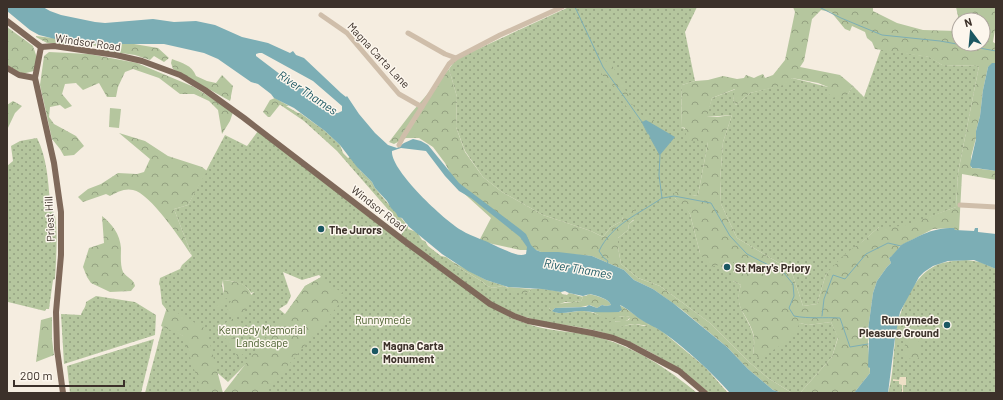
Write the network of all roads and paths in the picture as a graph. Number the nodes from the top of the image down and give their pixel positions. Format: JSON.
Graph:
{"nodes":[{"id":1,"x":562,"y":7,"type":"edge"},
{"id":2,"x":321,"y":15,"type":"dead end"},
{"id":3,"x":7,"y":21,"type":"edge"},
{"id":4,"x":408,"y":34,"type":"dead end"},
{"id":5,"x":40,"y":47,"type":"junction"},
{"id":6,"x":456,"y":58,"type":"junction"},
{"id":7,"x":7,"y":68,"type":"edge"},
{"id":8,"x":35,"y":78,"type":"junction"},
{"id":9,"x":422,"y":108,"type":"junction"},
{"id":10,"x":399,"y":146,"type":"dead end"},
{"id":11,"x":960,"y":205,"type":"dead end"},
{"id":12,"x":996,"y":207,"type":"edge"},
{"id":13,"x":62,"y":393,"type":"edge"},
{"id":14,"x":705,"y":393,"type":"edge"}],
"edges":[{"from":1,"to":6,"type":"street"},
{"from":2,"to":9,"type":"street","name":"Magna Carta Lane"},
{"from":3,"to":5,"type":"main road"},
{"from":4,"to":6,"type":"street"},
{"from":5,"to":8,"type":"main road","name":"Priest Hill"},
{"from":5,"to":14,"type":"main road","name":"Windsor Road"},
{"from":6,"to":9,"type":"street"},
{"from":7,"to":8,"type":"main road"},
{"from":8,"to":13,"type":"main road","name":"Priest Hill"},
{"from":9,"to":10,"type":"street"},
{"from":11,"to":12,"type":"street"}]}
